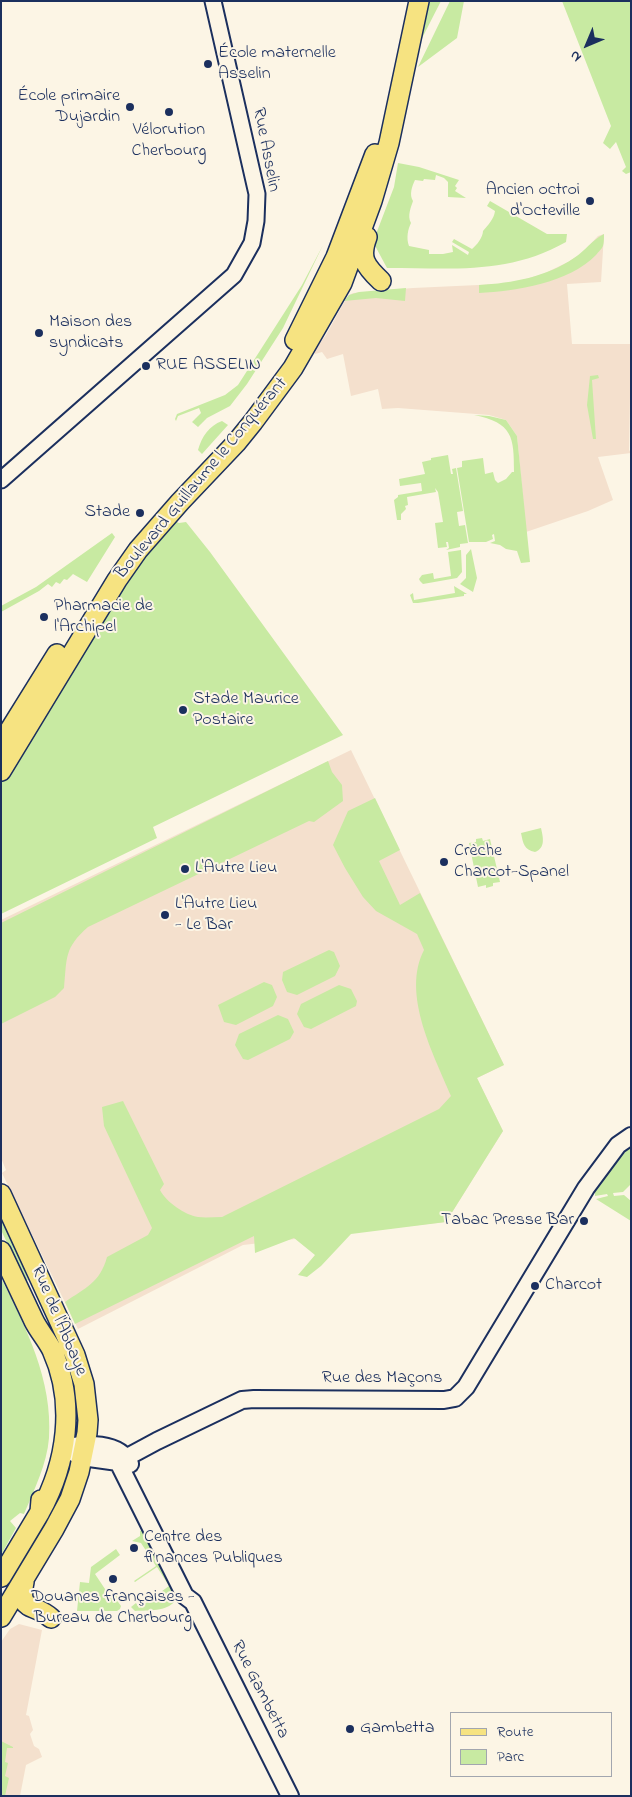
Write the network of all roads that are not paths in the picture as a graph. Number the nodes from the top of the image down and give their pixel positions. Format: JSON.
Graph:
{"nodes":[{"id":1,"x":213,"y":1,"type":"edge"},
{"id":2,"x":406,"y":1,"type":"edge"},
{"id":3,"x":419,"y":1,"type":"edge"},
{"id":4,"x":381,"y":144,"type":"junction"},
{"id":5,"x":342,"y":283,"type":"junction"},
{"id":6,"x":1,"y":480,"type":"edge"},
{"id":7,"x":29,"y":699,"type":"junction"},
{"id":8,"x":1,"y":744,"type":"edge"},
{"id":9,"x":1,"y":753,"type":"edge"},
{"id":10,"x":1,"y":771,"type":"edge"},
{"id":11,"x":631,"y":1136,"type":"edge"},
{"id":12,"x":4,"y":1199,"type":"edge"},
{"id":13,"x":1,"y":1251,"type":"edge"},
{"id":14,"x":77,"y":1423,"type":"tunnel mouth"},
{"id":15,"x":84,"y":1450,"type":"junction"},
{"id":16,"x":57,"y":1453,"type":"junction"},
{"id":17,"x":122,"y":1460,"type":"junction"},
{"id":18,"x":67,"y":1477,"type":"tunnel mouth"},
{"id":19,"x":32,"y":1556,"type":"junction"},
{"id":20,"x":1,"y":1577,"type":"edge"},
{"id":21,"x":24,"y":1582,"type":"junction"},
{"id":22,"x":1,"y":1599,"type":"edge"},
{"id":23,"x":1,"y":1617,"type":"edge"},
{"id":24,"x":51,"y":1618,"type":"dead end"},
{"id":25,"x":290,"y":1796,"type":"edge"}],
"edges":[{"from":1,"to":6,"type":"street","name":"Rue Asselin"},
{"from":2,"to":4,"type":"main road","name":"Boulevard Guillaume le Conquérant"},
{"from":3,"to":4,"type":"main road","name":"Boulevard Guillaume le Conquérant"},
{"from":4,"to":5,"type":"main road"},
{"from":4,"to":5,"type":"main road"},
{"from":4,"to":7,"type":"main road","name":"Boulevard Guillaume le Conquérant"},
{"from":5,"to":10,"type":"main road","name":"Boulevard Guillaume le Conquérant"},
{"from":7,"to":8,"type":"main road","name":"Boulevard Guillaume le Conquérant"},
{"from":7,"to":9,"type":"main road","name":"Boulevard Guillaume le Conquérant"},
{"from":11,"to":17,"type":"main road","name":"Rue des Maçons"},
{"from":12,"to":14,"type":"main road","name":"Rue de l'Abbaye"},
{"from":12,"to":15,"type":"main road","name":"Rue de l'Abbaye"},
{"from":13,"to":16,"type":"main road","name":"Rue de l'Abbaye"},
{"from":15,"to":16,"type":"main road"},
{"from":15,"to":17,"type":"main road"},
{"from":15,"to":19,"type":"main road","name":"Rue de l'Abbaye"},
{"from":16,"to":20,"type":"main road","name":"Rue de l'Abbaye"},
{"from":17,"to":25,"type":"main road","name":"Rue Gambetta"},
{"from":18,"to":19,"type":"main road"},
{"from":19,"to":21,"type":"main road"},
{"from":19,"to":22,"type":"main road"},
{"from":21,"to":23,"type":"main road"},
{"from":21,"to":24,"type":"main road"}]}
